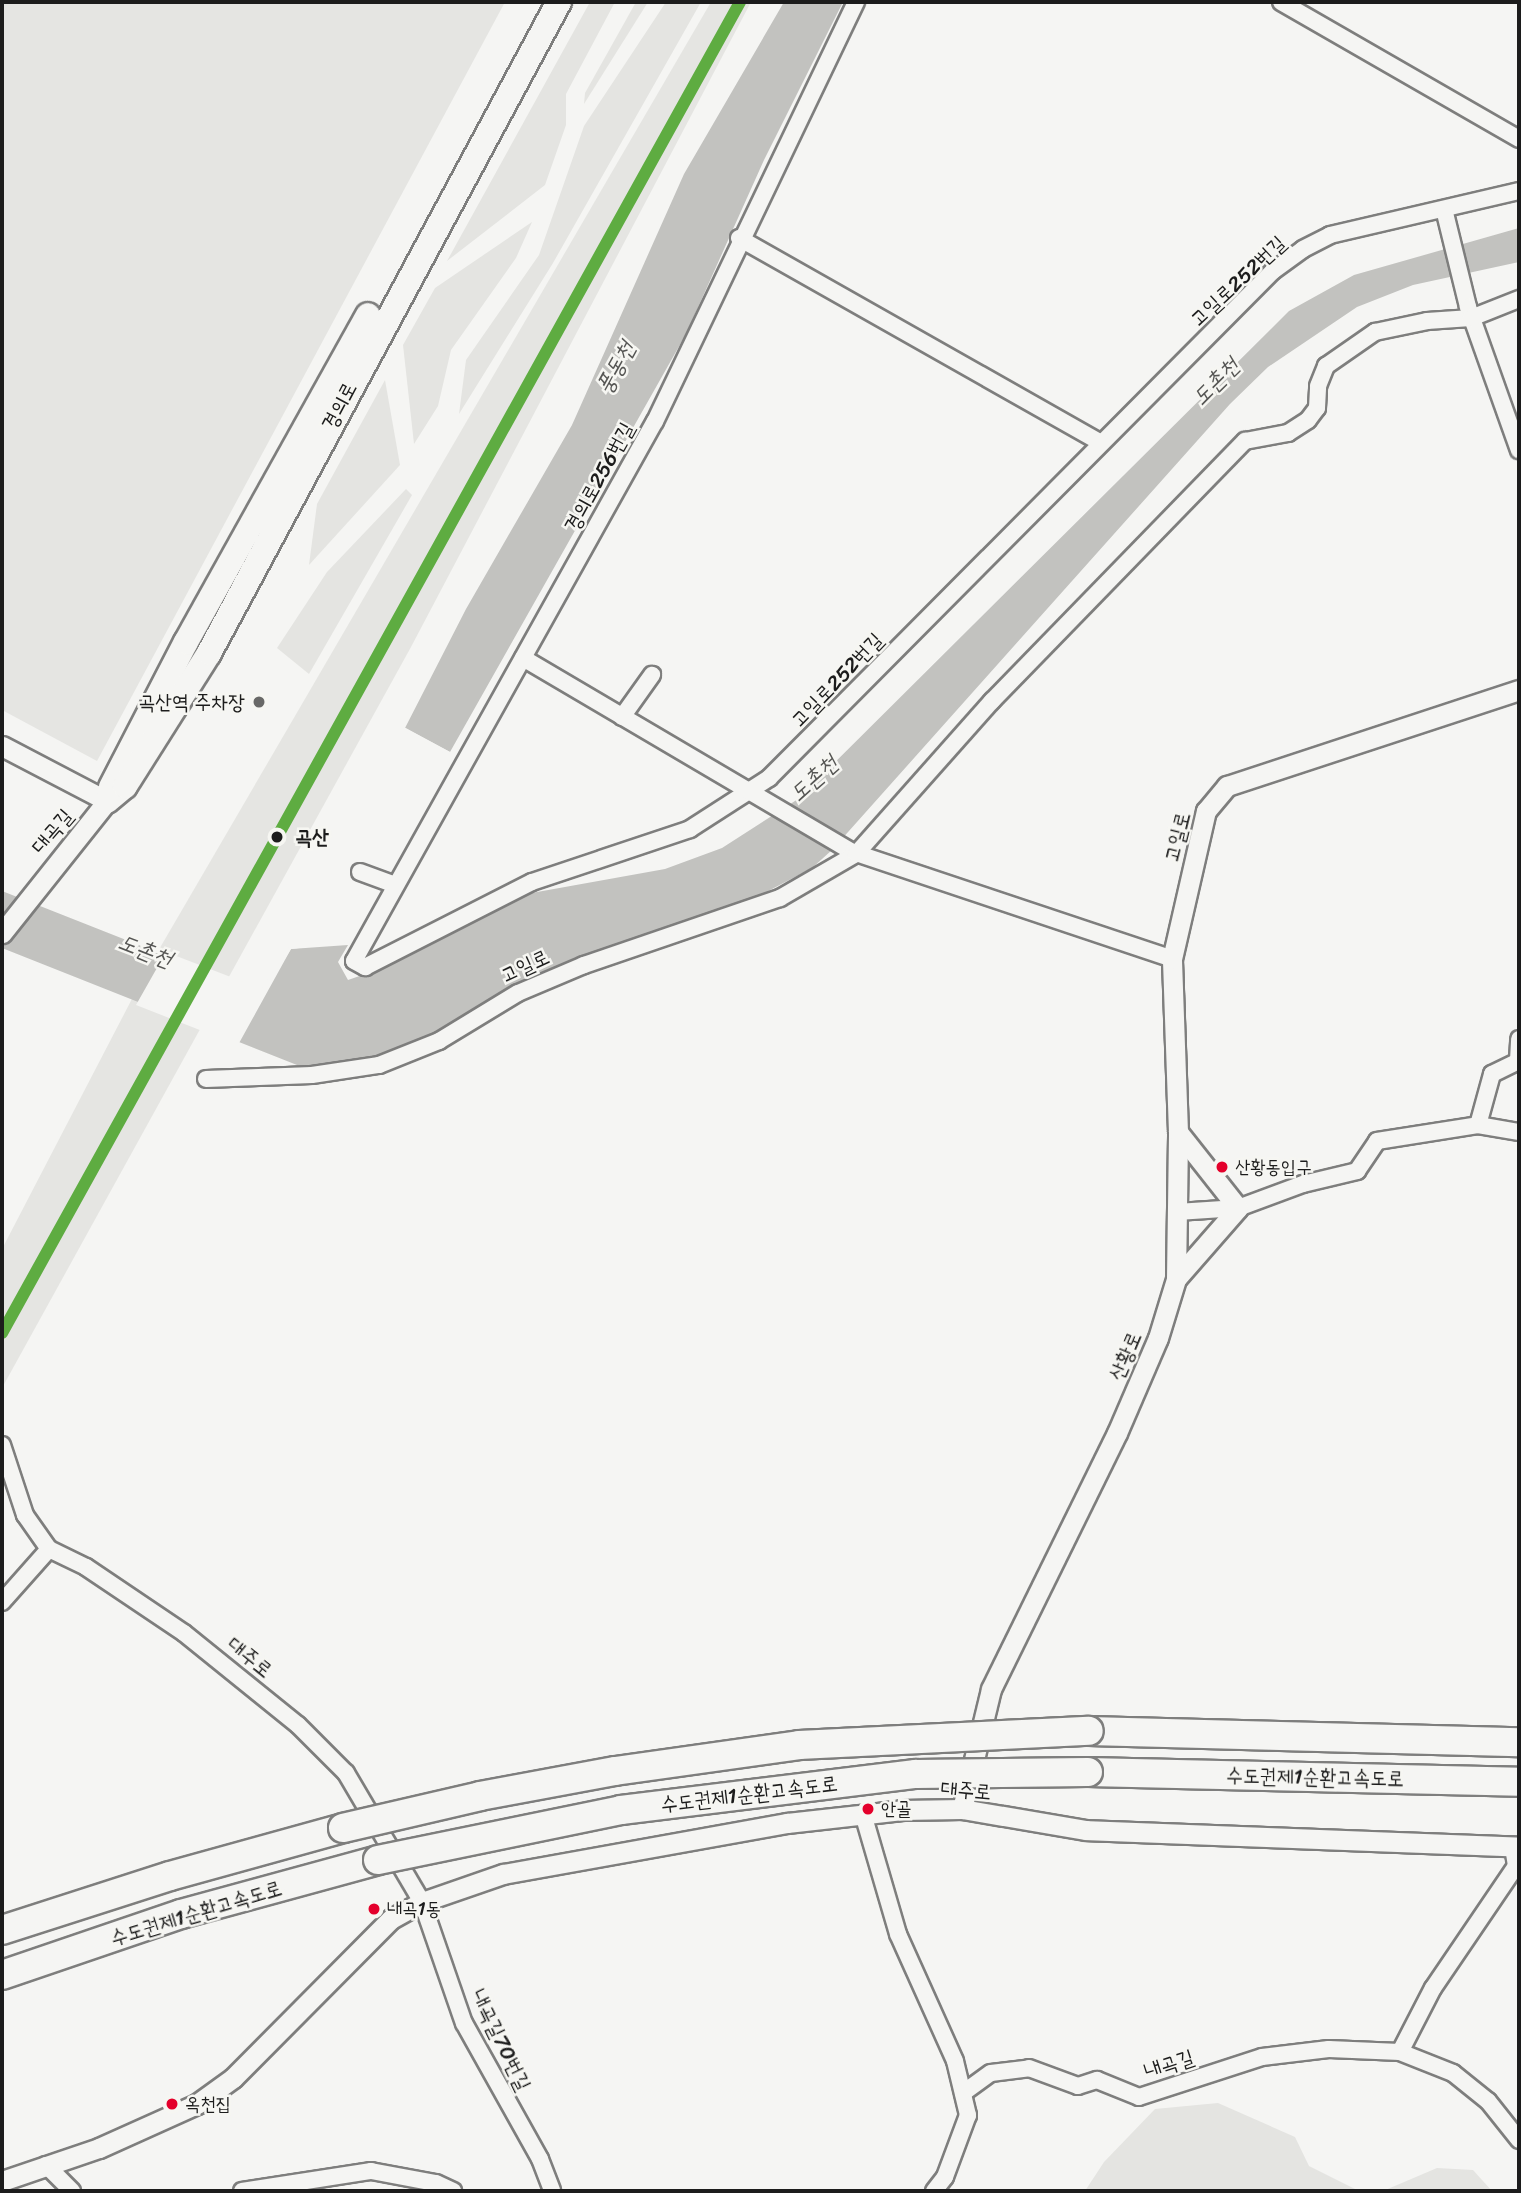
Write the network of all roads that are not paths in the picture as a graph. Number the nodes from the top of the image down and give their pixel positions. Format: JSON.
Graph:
{"nodes":[{"id":1,"x":541,"y":2,"type":"edge"},
{"id":2,"x":559,"y":2,"type":"edge"},
{"id":3,"x":856,"y":2,"type":"edge"},
{"id":4,"x":1281,"y":2,"type":"edge"},
{"id":5,"x":1519,"y":139,"type":"edge"},
{"id":6,"x":1519,"y":191,"type":"edge"},
{"id":7,"x":1444,"y":209,"type":"junction"},
{"id":8,"x":739,"y":238,"type":"junction"},
{"id":9,"x":1519,"y":299,"type":"edge"},
{"id":10,"x":1470,"y":313,"type":"junction"},
{"id":11,"x":1101,"y":443,"type":"junction"},
{"id":12,"x":1519,"y":450,"type":"edge"},
{"id":13,"x":523,"y":658,"type":"junction"},
{"id":14,"x":652,"y":675,"type":"dead end"},
{"id":15,"x":1519,"y":690,"type":"edge"},
{"id":16,"x":622,"y":717,"type":"junction"},
{"id":17,"x":2,"y":746,"type":"edge"},
{"id":18,"x":749,"y":794,"type":"junction"},
{"id":19,"x":107,"y":801,"type":"junction"},
{"id":20,"x":855,"y":853,"type":"junction"},
{"id":21,"x":360,"y":872,"type":"dead end"},
{"id":22,"x":396,"y":886,"type":"junction"},
{"id":23,"x":2,"y":933,"type":"edge"},
{"id":24,"x":1172,"y":959,"type":"junction"},
{"id":25,"x":354,"y":961,"type":"joint"},
{"id":26,"x":1519,"y":1039,"type":"edge"},
{"id":27,"x":1518,"y":1061,"type":"edge"},
{"id":28,"x":206,"y":1079,"type":"dead end"},
{"id":29,"x":1478,"y":1125,"type":"junction"},
{"id":30,"x":1178,"y":1132,"type":"junction"},
{"id":31,"x":1519,"y":1132,"type":"edge"},
{"id":32,"x":1238,"y":1208,"type":"junction"},
{"id":33,"x":1177,"y":1212,"type":"junction"},
{"id":34,"x":1176,"y":1279,"type":"junction"},
{"id":35,"x":2,"y":1445,"type":"edge"},
{"id":36,"x":49,"y":1549,"type":"junction"},
{"id":37,"x":2,"y":1602,"type":"edge"},
{"id":38,"x":1519,"y":1742,"type":"edge"},
{"id":39,"x":1519,"y":1782,"type":"edge"},
{"id":40,"x":962,"y":1809,"type":"junction"},
{"id":41,"x":863,"y":1814,"type":"junction"},
{"id":42,"x":1516,"y":1847,"type":"edge"},
{"id":43,"x":422,"y":1902,"type":"junction"},
{"id":44,"x":7,"y":1928,"type":"edge"},
{"id":45,"x":2,"y":1975,"type":"edge"},
{"id":46,"x":1400,"y":2052,"type":"junction"},
{"id":47,"x":963,"y":2093,"type":"junction"},
{"id":48,"x":1519,"y":2140,"type":"edge"},
{"id":49,"x":46,"y":2165,"type":"junction"},
{"id":50,"x":2,"y":2180,"type":"edge"},
{"id":51,"x":72,"y":2191,"type":"edge"},
{"id":52,"x":242,"y":2191,"type":"edge"},
{"id":53,"x":453,"y":2191,"type":"edge"},
{"id":54,"x":552,"y":2191,"type":"edge"},
{"id":55,"x":934,"y":2191,"type":"edge"}],
"edges":[{"from":1,"to":19,"type":"main road","name":"경의로"},
{"from":2,"to":19,"type":"main road","name":"경의로"},
{"from":3,"to":8,"type":"street","name":"경의로256번길"},
{"from":4,"to":5,"type":"street"},
{"from":6,"to":7,"type":"street","name":"고일로252번길"},
{"from":7,"to":10,"type":"street"},
{"from":7,"to":11,"type":"street","name":"고일로252번길"},
{"from":8,"to":11,"type":"street"},
{"from":8,"to":13,"type":"street","name":"경의로256번길"},
{"from":9,"to":10,"type":"street","name":"고일로"},
{"from":10,"to":12,"type":"street"},
{"from":10,"to":20,"type":"street","name":"고일로"},
{"from":11,"to":18,"type":"street","name":"고일로252번길"},
{"from":13,"to":16,"type":"street"},
{"from":13,"to":22,"type":"street","name":"경의로256번길"},
{"from":14,"to":16,"type":"street"},
{"from":15,"to":24,"type":"street","name":"고일로"},
{"from":16,"to":18,"type":"street"},
{"from":17,"to":19,"type":"street"},
{"from":18,"to":20,"type":"street"},
{"from":18,"to":25,"type":"street","name":"고일로252번길"},
{"from":19,"to":23,"type":"street","name":"대곡길"},
{"from":20,"to":24,"type":"street"},
{"from":20,"to":28,"type":"street","name":"고일로"},
{"from":21,"to":22,"type":"street"},
{"from":22,"to":25,"type":"street","name":"경의로256번길"},
{"from":24,"to":30,"type":"street","name":"고일로"},
{"from":26,"to":27,"type":"street"},
{"from":27,"to":29,"type":"street"},
{"from":29,"to":31,"type":"street"},
{"from":29,"to":32,"type":"street"},
{"from":30,"to":32,"type":"street"},
{"from":30,"to":33,"type":"street","name":"고일로"},
{"from":32,"to":33,"type":"street"},
{"from":32,"to":34,"type":"street"},
{"from":33,"to":34,"type":"street","name":"산황로"},
{"from":34,"to":40,"type":"street","name":"산황로"},
{"from":35,"to":36,"type":"street"},
{"from":36,"to":37,"type":"street"},
{"from":36,"to":43,"type":"street","name":"대주로"},
{"from":38,"to":44,"type":"highway","name":"수도권제1순환고속도로","bridge":true},
{"from":39,"to":45,"type":"highway","name":"수도권제1순환고속도로","bridge":true},
{"from":40,"to":41,"type":"street","name":"대주로"},
{"from":40,"to":42,"type":"street","name":"대주로"},
{"from":41,"to":43,"type":"street","name":"대주로"},
{"from":41,"to":47,"type":"street"},
{"from":42,"to":46,"type":"street","name":"대주로"},
{"from":43,"to":49,"type":"street","name":"대주로"},
{"from":43,"to":54,"type":"street","name":"내곡길70번길"},
{"from":46,"to":47,"type":"street","name":"내곡길"},
{"from":46,"to":48,"type":"street"},
{"from":47,"to":55,"type":"street"},
{"from":49,"to":50,"type":"street","name":"대주로"},
{"from":49,"to":51,"type":"street"},
{"from":52,"to":53,"type":"street"}]}
